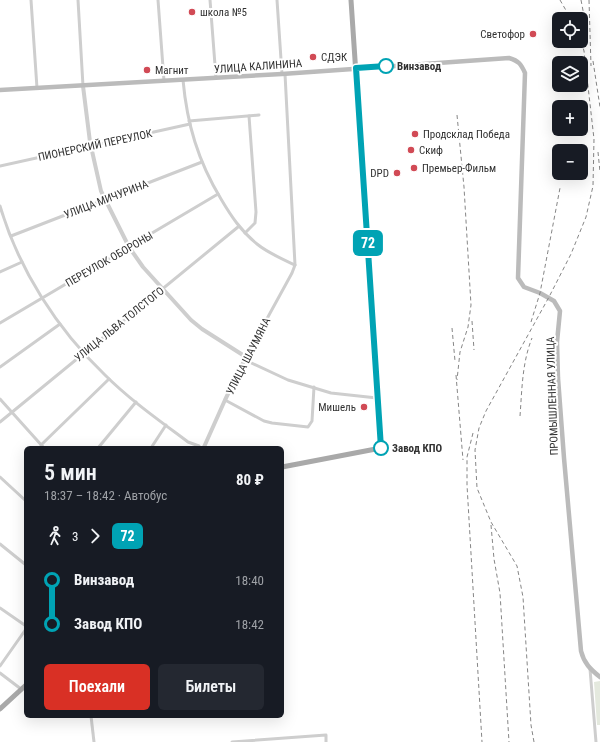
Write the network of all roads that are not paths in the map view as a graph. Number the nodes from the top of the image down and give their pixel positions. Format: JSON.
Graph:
{"nodes":[{"id":1,"x":31,"y":0,"type":"edge"},
{"id":2,"x":78,"y":0,"type":"edge"},
{"id":3,"x":158,"y":0,"type":"edge"},
{"id":4,"x":210,"y":0,"type":"edge"},
{"id":5,"x":277,"y":0,"type":"edge"},
{"id":6,"x":351,"y":0,"type":"edge"},
{"id":7,"x":517,"y":60,"type":"joint"},
{"id":8,"x":356,"y":68,"type":"junction"},
{"id":9,"x":284,"y":74,"type":"junction"},
{"id":10,"x":216,"y":78,"type":"junction"},
{"id":11,"x":183,"y":80,"type":"junction"},
{"id":12,"x":164,"y":81,"type":"junction"},
{"id":13,"x":83,"y":86,"type":"junction"},
{"id":14,"x":37,"y":88,"type":"junction"},
{"id":15,"x":0,"y":90,"type":"edge"},
{"id":16,"x":259,"y":115,"type":"dead end"},
{"id":17,"x":249,"y":116,"type":"junction"},
{"id":18,"x":190,"y":123,"type":"junction"},
{"id":19,"x":91,"y":146,"type":"junction"},
{"id":20,"x":202,"y":162,"type":"junction"},
{"id":21,"x":0,"y":166,"type":"edge"},
{"id":22,"x":218,"y":194,"type":"junction"},
{"id":23,"x":105,"y":199,"type":"junction"},
{"id":24,"x":0,"y":206,"type":"edge"},
{"id":25,"x":238,"y":227,"type":"junction"},
{"id":26,"x":245,"y":233,"type":"junction"},
{"id":27,"x":11,"y":236,"type":"junction"},
{"id":28,"x":129,"y":247,"type":"junction"},
{"id":29,"x":22,"y":262,"type":"junction"},
{"id":30,"x":295,"y":265,"type":"junction"},
{"id":31,"x":0,"y":272,"type":"edge"},
{"id":32,"x":162,"y":289,"type":"junction"},
{"id":33,"x":42,"y":298,"type":"junction"},
{"id":34,"x":0,"y":323,"type":"edge"},
{"id":35,"x":60,"y":324,"type":"junction"},
{"id":36,"x":84,"y":353,"type":"junction"},
{"id":37,"x":246,"y":359,"type":"junction"},
{"id":38,"x":0,"y":367,"type":"edge"},
{"id":39,"x":109,"y":379,"type":"junction"},
{"id":40,"x":314,"y":388,"type":"junction"},
{"id":41,"x":377,"y":398,"type":"junction"},
{"id":42,"x":0,"y":399,"type":"edge"},
{"id":43,"x":225,"y":400,"type":"junction"},
{"id":44,"x":136,"y":402,"type":"junction"},
{"id":45,"x":11,"y":413,"type":"junction"},
{"id":46,"x":0,"y":422,"type":"edge"},
{"id":47,"x":166,"y":425,"type":"junction"},
{"id":48,"x":42,"y":446,"type":"edge"},
{"id":49,"x":44,"y":446,"type":"edge"},
{"id":50,"x":100,"y":446,"type":"edge"},
{"id":51,"x":152,"y":446,"type":"edge"},
{"id":52,"x":196,"y":446,"type":"edge"},
{"id":53,"x":206,"y":446,"type":"edge"},
{"id":54,"x":284,"y":467,"type":"edge"},
{"id":55,"x":0,"y":477,"type":"edge"},
{"id":56,"x":24,"y":499,"type":"edge"},
{"id":57,"x":0,"y":544,"type":"edge"},
{"id":58,"x":24,"y":563,"type":"edge"},
{"id":59,"x":0,"y":608,"type":"edge"},
{"id":60,"x":24,"y":625,"type":"edge"},
{"id":61,"x":24,"y":633,"type":"edge"},
{"id":62,"x":0,"y":666,"type":"edge"},
{"id":63,"x":590,"y":669,"type":"junction"},
{"id":64,"x":0,"y":674,"type":"edge"},
{"id":65,"x":600,"y":677,"type":"edge"},
{"id":66,"x":24,"y":687,"type":"edge"},
{"id":67,"x":21,"y":689,"type":"junction"},
{"id":68,"x":0,"y":709,"type":"edge"},
{"id":69,"x":90,"y":718,"type":"edge"},
{"id":70,"x":94,"y":742,"type":"edge"},
{"id":71,"x":232,"y":742,"type":"edge"},
{"id":72,"x":326,"y":742,"type":"edge"},
{"id":73,"x":596,"y":742,"type":"edge"}],
"edges":[{"from":1,"to":14,"type":"street"},
{"from":2,"to":13,"type":"street"},
{"from":3,"to":12,"type":"street"},
{"from":4,"to":10,"type":"street"},
{"from":5,"to":9,"type":"street"},
{"from":6,"to":8,"type":"main road"},
{"from":7,"to":8,"type":"main road","name":"УЛИЦА КАЛИНИНА"},
{"from":7,"to":63,"type":"main road","name":"ПРОМЫШЛЕННАЯ УЛИЦА"},
{"from":8,"to":9,"type":"main road","name":"УЛИЦА КАЛИНИНА"},
{"from":8,"to":41,"type":"main road"},
{"from":9,"to":10,"type":"main road","name":"УЛИЦА КАЛИНИНА"},
{"from":9,"to":30,"type":"street"},
{"from":10,"to":11,"type":"main road","name":"УЛИЦА КАЛИНИНА"},
{"from":11,"to":12,"type":"main road","name":"УЛИЦА КАЛИНИНА"},
{"from":11,"to":18,"type":"street"},
{"from":12,"to":13,"type":"main road","name":"УЛИЦА КАЛИНИНА"},
{"from":13,"to":14,"type":"main road","name":"УЛИЦА КАЛИНИНА"},
{"from":13,"to":19,"type":"street"},
{"from":14,"to":15,"type":"main road","name":"УЛИЦА КАЛИНИНА"},
{"from":16,"to":17,"type":"street","name":"ПИОНЕРСКИЙ ПЕРЕУЛОК"},
{"from":17,"to":18,"type":"street","name":"ПИОНЕРСКИЙ ПЕРЕУЛОК"},
{"from":17,"to":26,"type":"street"},
{"from":18,"to":19,"type":"street","name":"ПИОНЕРСКИЙ ПЕРЕУЛОК"},
{"from":18,"to":20,"type":"street"},
{"from":19,"to":21,"type":"street","name":"ПИОНЕРСКИЙ ПЕРЕУЛОК"},
{"from":19,"to":23,"type":"street"},
{"from":20,"to":22,"type":"street"},
{"from":20,"to":23,"type":"street","name":"УЛИЦА МИЧУРИНА"},
{"from":22,"to":25,"type":"street"},
{"from":22,"to":28,"type":"street","name":"ПЕРЕУЛОК ОБОРОНЫ"},
{"from":23,"to":27,"type":"street","name":"УЛИЦА МИЧУРИНА"},
{"from":23,"to":28,"type":"street"},
{"from":24,"to":27,"type":"street"},
{"from":25,"to":26,"type":"street"},
{"from":25,"to":32,"type":"street","name":"УЛИЦА ЛЬВА ТОЛСТОГО"},
{"from":26,"to":30,"type":"street"},
{"from":27,"to":29,"type":"street"},
{"from":28,"to":32,"type":"street"},
{"from":28,"to":33,"type":"street","name":"ПЕРЕУЛОК ОБОРОНЫ"},
{"from":29,"to":31,"type":"street"},
{"from":29,"to":33,"type":"street"},
{"from":30,"to":37,"type":"street","name":"УЛИЦА ШАУМЯНА"},
{"from":32,"to":36,"type":"street","name":"УЛИЦА ЛЬВА ТОЛСТОГО"},
{"from":32,"to":37,"type":"street"},
{"from":33,"to":34,"type":"street","name":"ПЕРЕУЛОК ОБОРОНЫ"},
{"from":33,"to":35,"type":"street"},
{"from":35,"to":36,"type":"street"},
{"from":35,"to":38,"type":"street"},
{"from":36,"to":39,"type":"street"},
{"from":36,"to":45,"type":"street","name":"УЛИЦА ЛЬВА ТОЛСТОГО"},
{"from":37,"to":40,"type":"street"},
{"from":37,"to":43,"type":"street","name":"УЛИЦА ШАУМЯНА"},
{"from":39,"to":44,"type":"street"},
{"from":39,"to":49,"type":"street"},
{"from":40,"to":41,"type":"street"},
{"from":40,"to":43,"type":"street"},
{"from":41,"to":54,"type":"main road"},
{"from":42,"to":45,"type":"street"},
{"from":43,"to":53,"type":"street","name":"УЛИЦА ШАУМЯНА"},
{"from":44,"to":47,"type":"street"},
{"from":44,"to":50,"type":"street"},
{"from":45,"to":46,"type":"street","name":"УЛИЦА ЛЬВА ТОЛСТОГО"},
{"from":45,"to":48,"type":"street"},
{"from":47,"to":51,"type":"street"},
{"from":47,"to":52,"type":"street"},
{"from":55,"to":56,"type":"street"},
{"from":57,"to":58,"type":"street"},
{"from":59,"to":60,"type":"street"},
{"from":61,"to":62,"type":"street"},
{"from":63,"to":65,"type":"main road","name":"ПРОМЫШЛЕННАЯ УЛИЦА"},
{"from":63,"to":73,"type":"street"},
{"from":64,"to":67,"type":"street"},
{"from":66,"to":67,"type":"main road"},
{"from":67,"to":68,"type":"main road"},
{"from":69,"to":70,"type":"street"},
{"from":71,"to":72,"type":"street"}]}
